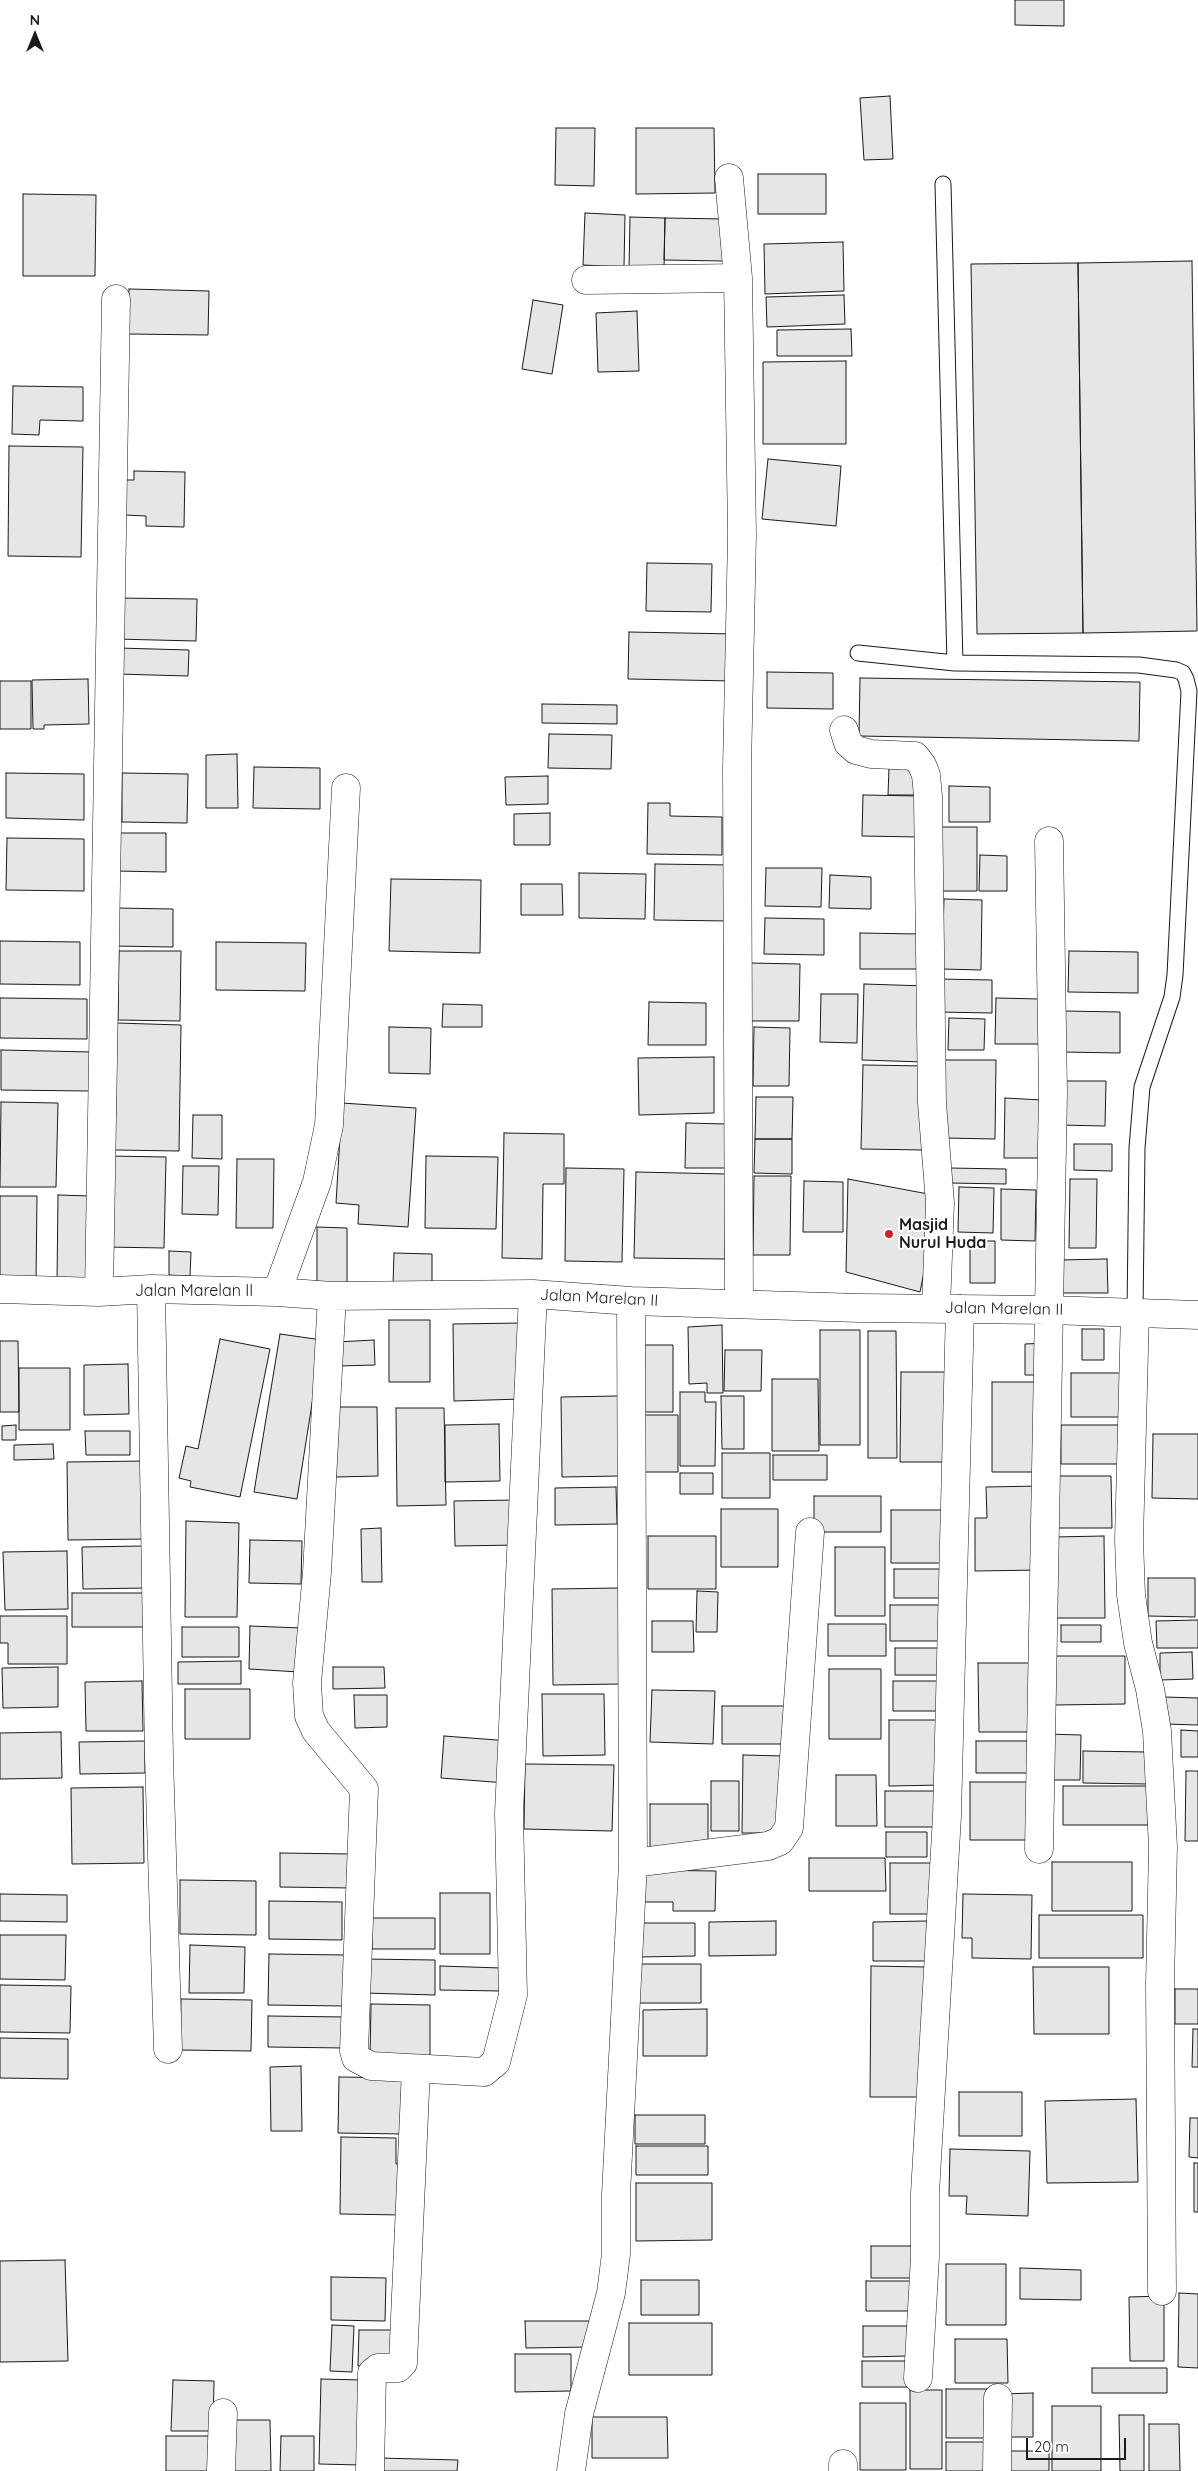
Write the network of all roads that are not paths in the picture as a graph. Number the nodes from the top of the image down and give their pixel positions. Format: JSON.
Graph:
{"nodes":[{"id":1,"x":729,"y":178,"type":"dead end"},
{"id":2,"x":943,"y":184,"type":"dead end"},
{"id":3,"x":738,"y":278,"type":"junction"},
{"id":4,"x":586,"y":280,"type":"dead end"},
{"id":5,"x":116,"y":299,"type":"dead end"},
{"id":6,"x":858,"y":654,"type":"dead end"},
{"id":7,"x":955,"y":663,"type":"junction"},
{"id":8,"x":844,"y":730,"type":"dead end"},
{"id":9,"x":346,"y":788,"type":"dead end"},
{"id":10,"x":1050,"y":841,"type":"dead end"},
{"id":11,"x":0,"y":1289,"type":"edge"},
{"id":12,"x":152,"y":1289,"type":"junction"},
{"id":13,"x":99,"y":1292,"type":"junction"},
{"id":14,"x":277,"y":1292,"type":"junction"},
{"id":15,"x":533,"y":1294,"type":"junction"},
{"id":16,"x":332,"y":1296,"type":"junction"},
{"id":17,"x":631,"y":1301,"type":"junction"},
{"id":18,"x":739,"y":1303,"type":"junction"},
{"id":19,"x":948,"y":1309,"type":"junction"},
{"id":20,"x":1050,"y":1310,"type":"junction"},
{"id":21,"x":1135,"y":1313,"type":"junction"},
{"id":22,"x":1198,"y":1315,"type":"edge"},
{"id":23,"x":810,"y":1532,"type":"dead end"},
{"id":24,"x":1040,"y":1849,"type":"dead end"},
{"id":25,"x":634,"y":1863,"type":"junction"},
{"id":26,"x":168,"y":2049,"type":"dead end"},
{"id":27,"x":416,"y":2068,"type":"junction"},
{"id":28,"x":1162,"y":2291,"type":"dead end"},
{"id":29,"x":918,"y":2378,"type":"dead end"},
{"id":30,"x":998,"y":2398,"type":"dead end"},
{"id":31,"x":223,"y":2412,"type":"dead end"},
{"id":32,"x":221,"y":2471,"type":"edge"},
{"id":33,"x":370,"y":2471,"type":"edge"},
{"id":34,"x":571,"y":2471,"type":"edge"},
{"id":35,"x":997,"y":2471,"type":"edge"}],
"edges":[{"from":1,"to":3,"type":"street"},
{"from":2,"to":7,"type":"lane"},
{"from":3,"to":4,"type":"street"},
{"from":3,"to":18,"type":"street"},
{"from":5,"to":13,"type":"street"},
{"from":6,"to":7,"type":"lane"},
{"from":7,"to":21,"type":"lane"},
{"from":8,"to":19,"type":"street"},
{"from":9,"to":14,"type":"street"},
{"from":10,"to":20,"type":"street"},
{"from":11,"to":13,"type":"street","name":"Jalan Marelan II"},
{"from":12,"to":13,"type":"street","name":"Jalan Marelan II"},
{"from":12,"to":14,"type":"street","name":"Jalan Marelan II"},
{"from":12,"to":26,"type":"street"},
{"from":14,"to":16,"type":"street","name":"Jalan Marelan II"},
{"from":15,"to":16,"type":"street","name":"Jalan Marelan II"},
{"from":15,"to":17,"type":"street","name":"Jalan Marelan II"},
{"from":15,"to":27,"type":"street"},
{"from":16,"to":27,"type":"street"},
{"from":17,"to":18,"type":"street","name":"Jalan Marelan II"},
{"from":17,"to":25,"type":"street"},
{"from":18,"to":19,"type":"street","name":"Jalan Marelan II"},
{"from":19,"to":20,"type":"street","name":"Jalan Marelan II"},
{"from":19,"to":29,"type":"street"},
{"from":20,"to":21,"type":"street","name":"Jalan Marelan II"},
{"from":20,"to":24,"type":"street"},
{"from":21,"to":22,"type":"street","name":"Jalan Marelan II"},
{"from":21,"to":28,"type":"street"},
{"from":23,"to":25,"type":"street"},
{"from":25,"to":34,"type":"street"},
{"from":27,"to":33,"type":"street"},
{"from":30,"to":35,"type":"street"},
{"from":31,"to":32,"type":"street"}]}
